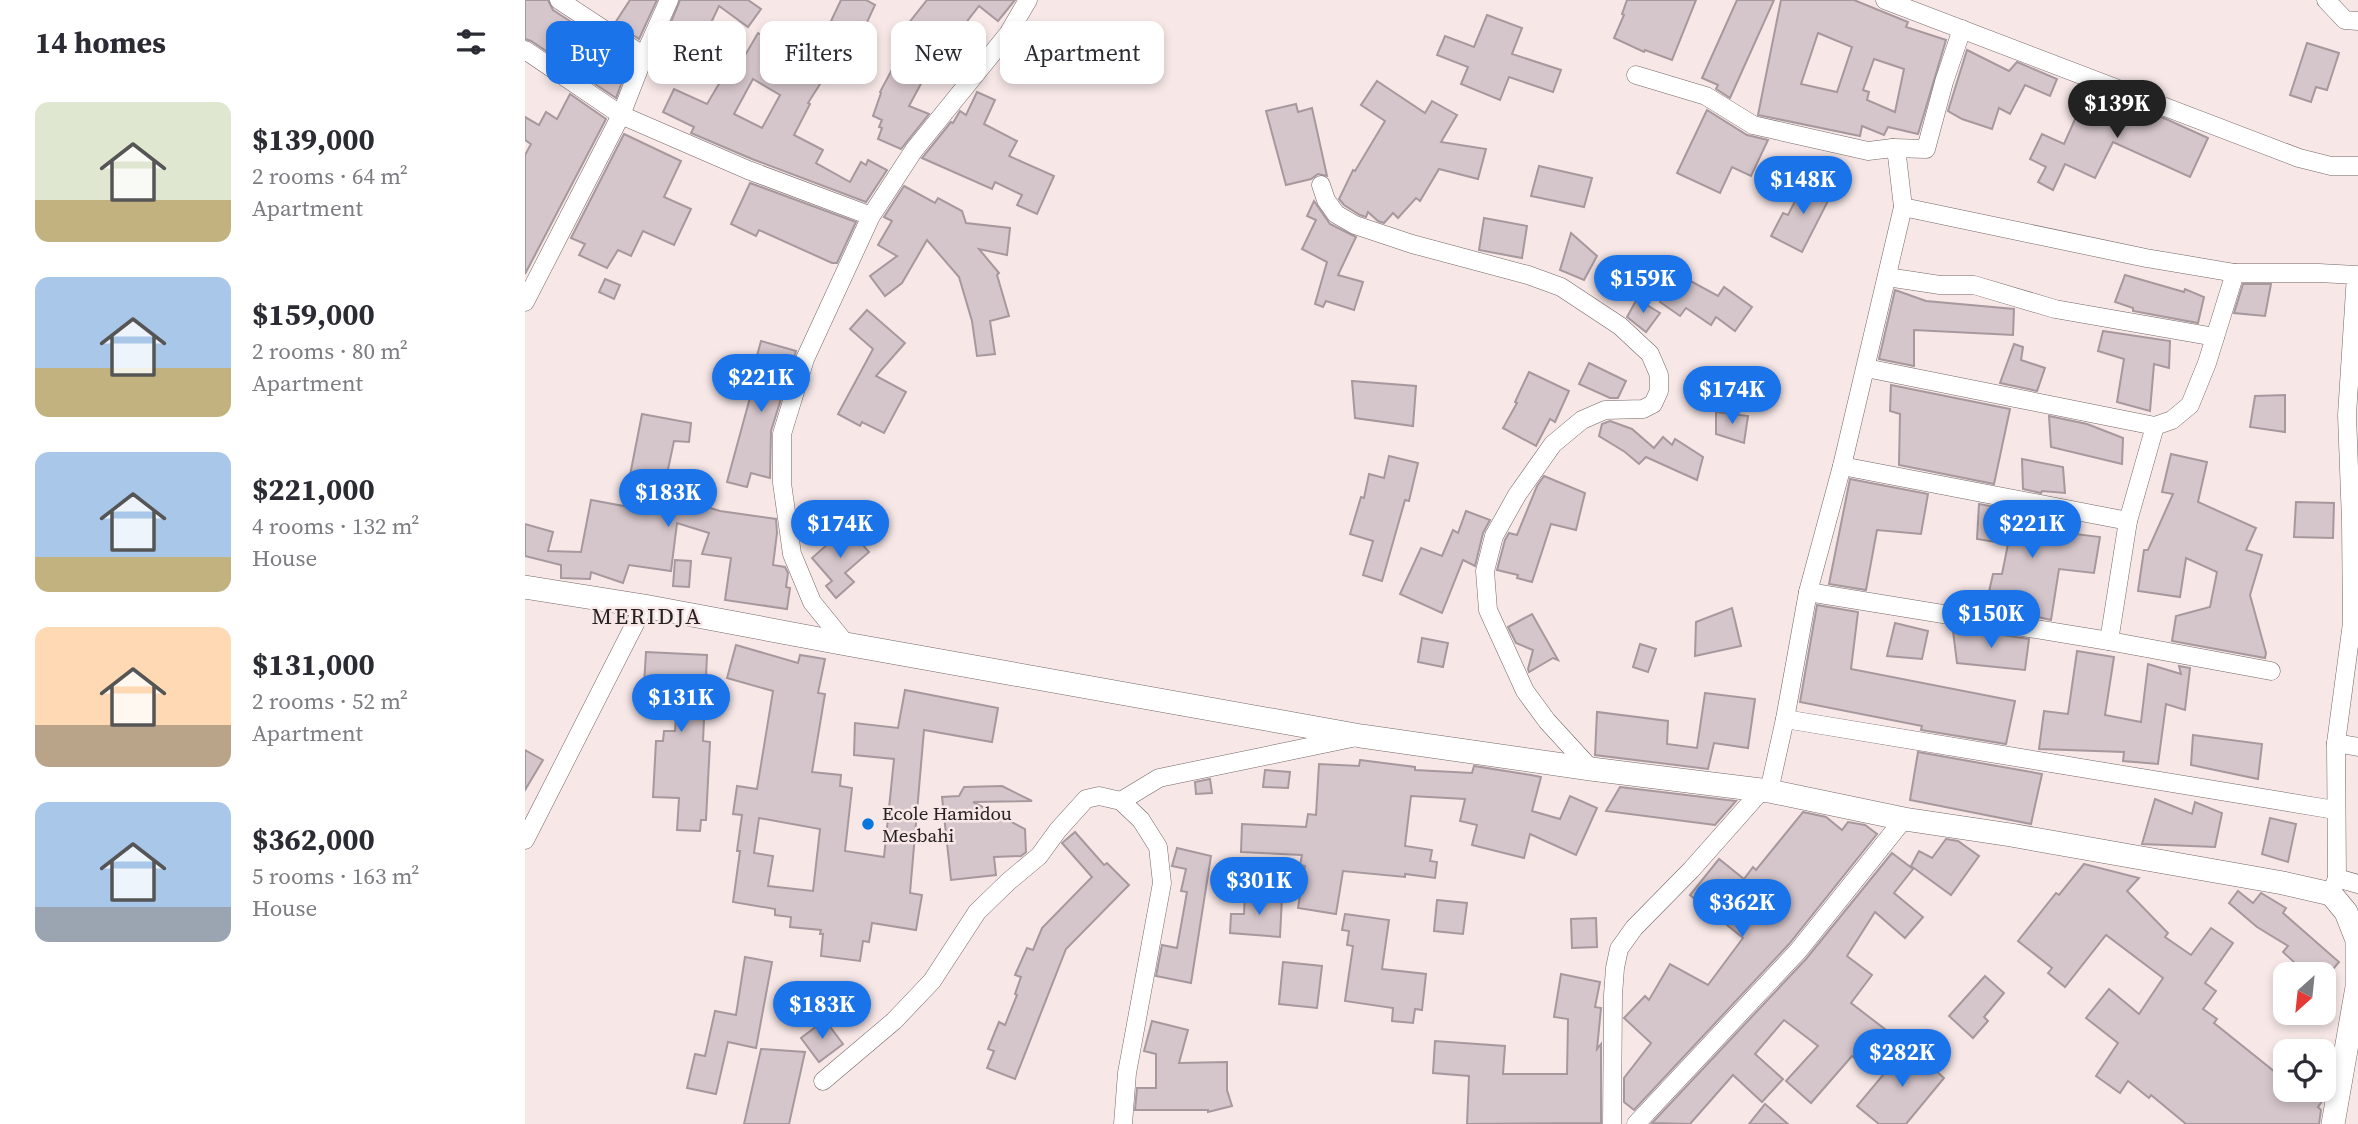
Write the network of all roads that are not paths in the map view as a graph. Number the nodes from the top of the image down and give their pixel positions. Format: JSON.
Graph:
{"nodes":[{"id":1,"x":559,"y":0,"type":"edge"},
{"id":2,"x":669,"y":0,"type":"edge"},
{"id":3,"x":1028,"y":0,"type":"edge"},
{"id":4,"x":1885,"y":0,"type":"edge"},
{"id":5,"x":2326,"y":0,"type":"edge"},
{"id":6,"x":2358,"y":21,"type":"edge"},
{"id":7,"x":1962,"y":29,"type":"junction"},
{"id":8,"x":525,"y":50,"type":"edge"},
{"id":9,"x":644,"y":57,"type":"junction"},
{"id":10,"x":1636,"y":75,"type":"dead end"},
{"id":11,"x":621,"y":115,"type":"junction"},
{"id":12,"x":1893,"y":148,"type":"junction"},
{"id":13,"x":2358,"y":166,"type":"edge"},
{"id":14,"x":1321,"y":185,"type":"dead end"},
{"id":15,"x":1903,"y":207,"type":"junction"},
{"id":16,"x":871,"y":216,"type":"junction"},
{"id":17,"x":2235,"y":273,"type":"junction"},
{"id":18,"x":2357,"y":275,"type":"edge"},
{"id":19,"x":1887,"y":277,"type":"junction"},
{"id":20,"x":525,"y":302,"type":"edge"},
{"id":21,"x":2215,"y":337,"type":"junction"},
{"id":22,"x":1866,"y":368,"type":"junction"},
{"id":23,"x":2352,"y":416,"type":"edge"},
{"id":24,"x":2155,"y":426,"type":"junction"},
{"id":25,"x":1842,"y":466,"type":"junction"},
{"id":26,"x":2128,"y":521,"type":"junction"},
{"id":27,"x":2355,"y":522,"type":"edge"},
{"id":28,"x":525,"y":587,"type":"edge"},
{"id":29,"x":1808,"y":592,"type":"junction"},
{"id":30,"x":644,"y":606,"type":"junction"},
{"id":31,"x":2355,"y":624,"type":"edge"},
{"id":32,"x":2109,"y":641,"type":"junction"},
{"id":33,"x":846,"y":644,"type":"junction"},
{"id":34,"x":2271,"y":671,"type":"dead end"},
{"id":35,"x":1785,"y":719,"type":"junction"},
{"id":36,"x":1361,"y":736,"type":"junction"},
{"id":37,"x":2336,"y":743,"type":"junction"},
{"id":38,"x":2358,"y":747,"type":"edge"},
{"id":39,"x":1591,"y":769,"type":"junction"},
{"id":40,"x":1765,"y":791,"type":"junction"},
{"id":41,"x":1122,"y":801,"type":"junction"},
{"id":42,"x":2335,"y":810,"type":"junction"},
{"id":43,"x":1905,"y":819,"type":"junction"},
{"id":44,"x":525,"y":839,"type":"edge"},
{"id":45,"x":2358,"y":884,"type":"edge"},
{"id":46,"x":2334,"y":886,"type":"junction"},
{"id":47,"x":2357,"y":940,"type":"edge"},
{"id":48,"x":823,"y":1081,"type":"dead end"},
{"id":49,"x":1123,"y":1124,"type":"edge"},
{"id":50,"x":1612,"y":1124,"type":"edge"},
{"id":51,"x":1636,"y":1124,"type":"edge"},
{"id":52,"x":2333,"y":1124,"type":"edge"}],
"edges":[{"from":1,"to":9,"type":"street"},
{"from":2,"to":9,"type":"street"},
{"from":3,"to":16,"type":"street"},
{"from":4,"to":7,"type":"street"},
{"from":5,"to":6,"type":"street"},
{"from":7,"to":12,"type":"street"},
{"from":7,"to":13,"type":"street"},
{"from":8,"to":11,"type":"street"},
{"from":9,"to":11,"type":"street"},
{"from":10,"to":12,"type":"street"},
{"from":11,"to":16,"type":"street"},
{"from":11,"to":20,"type":"street"},
{"from":12,"to":15,"type":"street"},
{"from":14,"to":39,"type":"street"},
{"from":15,"to":17,"type":"street"},
{"from":15,"to":19,"type":"street"},
{"from":16,"to":33,"type":"street"},
{"from":17,"to":18,"type":"street"},
{"from":17,"to":21,"type":"street"},
{"from":18,"to":23,"type":"street"},
{"from":19,"to":21,"type":"street"},
{"from":19,"to":22,"type":"street"},
{"from":21,"to":24,"type":"street"},
{"from":22,"to":24,"type":"street"},
{"from":22,"to":25,"type":"street"},
{"from":23,"to":27,"type":"street"},
{"from":24,"to":26,"type":"street"},
{"from":25,"to":26,"type":"street"},
{"from":25,"to":29,"type":"street"},
{"from":26,"to":32,"type":"street"},
{"from":27,"to":31,"type":"street"},
{"from":28,"to":30,"type":"street"},
{"from":29,"to":32,"type":"street"},
{"from":29,"to":35,"type":"street"},
{"from":30,"to":33,"type":"street"},
{"from":30,"to":44,"type":"street"},
{"from":31,"to":37,"type":"street"},
{"from":32,"to":34,"type":"street"},
{"from":33,"to":36,"type":"street"},
{"from":35,"to":40,"type":"street"},
{"from":35,"to":42,"type":"street"},
{"from":36,"to":39,"type":"street"},
{"from":36,"to":41,"type":"street"},
{"from":37,"to":38,"type":"street"},
{"from":37,"to":42,"type":"street"},
{"from":39,"to":40,"type":"street"},
{"from":40,"to":43,"type":"street"},
{"from":40,"to":50,"type":"street"},
{"from":41,"to":48,"type":"street"},
{"from":41,"to":49,"type":"street"},
{"from":42,"to":46,"type":"street"},
{"from":43,"to":46,"type":"street"},
{"from":43,"to":51,"type":"street"},
{"from":45,"to":46,"type":"street"},
{"from":46,"to":47,"type":"street"},
{"from":47,"to":52,"type":"street"}]}
